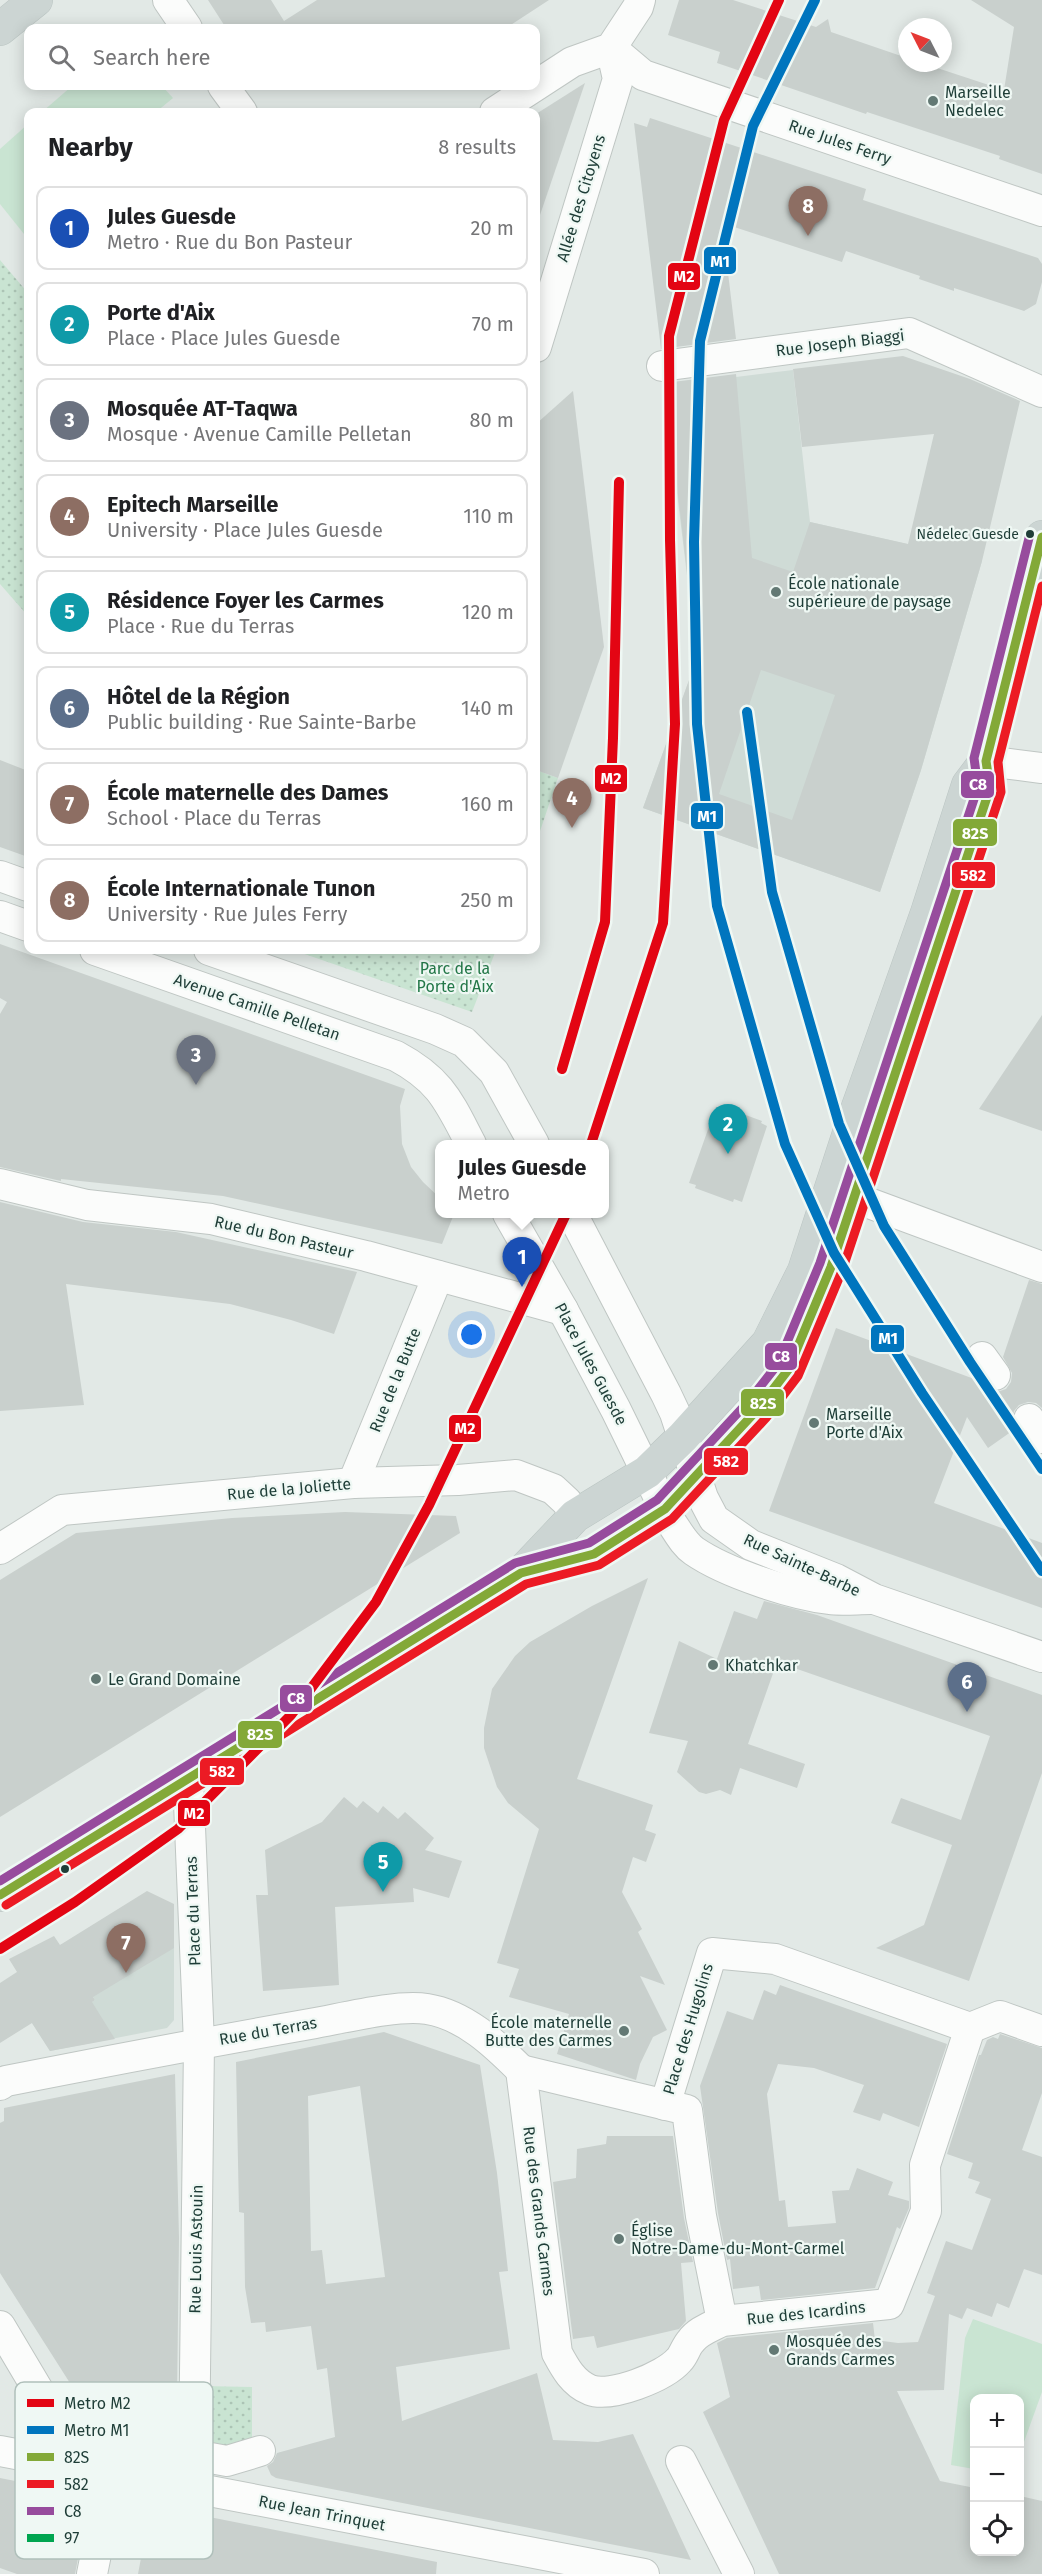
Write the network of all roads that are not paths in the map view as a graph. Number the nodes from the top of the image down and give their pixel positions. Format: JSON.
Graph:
{"nodes":[{"id":1,"x":36,"y":0,"type":"edge"},
{"id":2,"x":168,"y":0,"type":"edge"},
{"id":3,"x":640,"y":0,"type":"edge"},
{"id":4,"x":184,"y":24,"type":"edge"},
{"id":5,"x":0,"y":29,"type":"edge"},
{"id":6,"x":611,"y":48,"type":"junction"},
{"id":7,"x":540,"y":83,"type":"edge"},
{"id":8,"x":226,"y":90,"type":"edge"},
{"id":9,"x":529,"y":90,"type":"edge"},
{"id":10,"x":239,"y":108,"type":"edge"},
{"id":11,"x":501,"y":108,"type":"edge"},
{"id":12,"x":1042,"y":211,"type":"edge"},
{"id":13,"x":540,"y":334,"type":"edge"},
{"id":14,"x":663,"y":366,"type":"dead end"},
{"id":15,"x":1042,"y":392,"type":"edge"},
{"id":16,"x":1042,"y":537,"type":"edge"},
{"id":17,"x":986,"y":761,"type":"junction"},
{"id":18,"x":1042,"y":768,"type":"edge"},
{"id":19,"x":0,"y":876,"type":"edge"},
{"id":20,"x":24,"y":885,"type":"edge"},
{"id":21,"x":0,"y":916,"type":"edge"},
{"id":22,"x":24,"y":925,"type":"edge"},
{"id":23,"x":106,"y":954,"type":"edge"},
{"id":24,"x":220,"y":954,"type":"edge"},
{"id":25,"x":469,"y":1140,"type":"edge"},
{"id":26,"x":532,"y":1140,"type":"edge"},
{"id":27,"x":0,"y":1184,"type":"edge"},
{"id":28,"x":842,"y":1194,"type":"junction"},
{"id":29,"x":510,"y":1218,"type":"edge"},
{"id":30,"x":574,"y":1218,"type":"edge"},
{"id":31,"x":1030,"y":1262,"type":"edge"},
{"id":32,"x":438,"y":1276,"type":"junction"},
{"id":33,"x":563,"y":1310,"type":"junction"},
{"id":34,"x":683,"y":1437,"type":"junction"},
{"id":35,"x":647,"y":1472,"type":"junction"},
{"id":36,"x":696,"y":1477,"type":"junction"},
{"id":37,"x":353,"y":1483,"type":"junction"},
{"id":38,"x":665,"y":1509,"type":"junction"},
{"id":39,"x":575,"y":1516,"type":"junction"},
{"id":40,"x":0,"y":1549,"type":"edge"},
{"id":41,"x":521,"y":1573,"type":"junction"},
{"id":42,"x":874,"y":1599,"type":"junction"},
{"id":43,"x":1042,"y":1657,"type":"edge"},
{"id":44,"x":188,"y":1779,"type":"junction"},
{"id":45,"x":0,"y":1895,"type":"edge"},
{"id":46,"x":970,"y":2028,"type":"junction"},
{"id":47,"x":1042,"y":2031,"type":"edge"},
{"id":48,"x":199,"y":2043,"type":"junction"},
{"id":49,"x":521,"y":2070,"type":"junction"},
{"id":50,"x":0,"y":2085,"type":"edge"},
{"id":51,"x":676,"y":2108,"type":"junction"},
{"id":52,"x":722,"y":2321,"type":"junction"},
{"id":53,"x":0,"y":2326,"type":"edge"},
{"id":54,"x":38,"y":2382,"type":"edge"},
{"id":55,"x":195,"y":2382,"type":"edge"},
{"id":56,"x":0,"y":2451,"type":"edge"},
{"id":57,"x":260,"y":2451,"type":"dead end"},
{"id":58,"x":15,"y":2454,"type":"edge"},
{"id":59,"x":213,"y":2458,"type":"edge"},
{"id":60,"x":681,"y":2461,"type":"dead end"},
{"id":61,"x":213,"y":2493,"type":"edge"},
{"id":62,"x":93,"y":2559,"type":"edge"},
{"id":63,"x":92,"y":2574,"type":"edge"},
{"id":64,"x":644,"y":2574,"type":"edge"},
{"id":65,"x":738,"y":2574,"type":"edge"}],
"edges":[{"from":1,"to":5,"type":"main road"},
{"from":2,"to":4,"type":"street"},
{"from":3,"to":6,"type":"street"},
{"from":6,"to":7,"type":"street"},
{"from":6,"to":12,"type":"street","name":"Rue Jules Ferry"},
{"from":6,"to":13,"type":"street","name":"Allée des Citoyens"},
{"from":8,"to":10,"type":"street"},
{"from":9,"to":11,"type":"street"},
{"from":14,"to":15,"type":"street","name":"Rue Joseph Biaggi"},
{"from":16,"to":17,"type":"main road"},
{"from":17,"to":18,"type":"street"},
{"from":17,"to":28,"type":"main road"},
{"from":19,"to":20,"type":"street"},
{"from":21,"to":22,"type":"street"},
{"from":23,"to":25,"type":"street","name":"Avenue Camille Pelletan"},
{"from":24,"to":26,"type":"street"},
{"from":27,"to":32,"type":"street","name":"Rue du Bon Pasteur"},
{"from":28,"to":31,"type":"street"},
{"from":28,"to":34,"type":"main road"},
{"from":28,"to":36,"type":"main road"},
{"from":29,"to":33,"type":"street","name":"Place Jules Guesde"},
{"from":30,"to":34,"type":"street"},
{"from":32,"to":33,"type":"street","name":"Rue du Bon Pasteur"},
{"from":32,"to":37,"type":"street","name":"Rue de la Butte"},
{"from":33,"to":35,"type":"street","name":"Place Jules Guesde"},
{"from":34,"to":35,"type":"main road"},
{"from":34,"to":36,"type":"street","name":"Rue Sainte-Barbe"},
{"from":35,"to":38,"type":"street","name":"Rue Sainte-Barbe"},
{"from":35,"to":39,"type":"main road"},
{"from":36,"to":38,"type":"main road"},
{"from":36,"to":42,"type":"street","name":"Rue Sainte-Barbe"},
{"from":37,"to":39,"type":"street","name":"Rue de la Joliette"},
{"from":37,"to":40,"type":"street","name":"Rue de la Joliette"},
{"from":38,"to":41,"type":"main road"},
{"from":38,"to":42,"type":"street","name":"Rue Sainte-Barbe"},
{"from":39,"to":41,"type":"main road"},
{"from":41,"to":44,"type":"main road"},
{"from":42,"to":43,"type":"street","name":"Rue Sainte-Barbe"},
{"from":44,"to":45,"type":"main road"},
{"from":44,"to":48,"type":"street","name":"Place du Terras"},
{"from":46,"to":47,"type":"street"},
{"from":46,"to":51,"type":"street","name":"Place des Hugolins"},
{"from":46,"to":52,"type":"street","name":"Rue des Icardins"},
{"from":48,"to":49,"type":"street","name":"Rue du Terras"},
{"from":48,"to":50,"type":"street","name":"Rue du Terras"},
{"from":48,"to":55,"type":"street","name":"Rue Louis Astouin"},
{"from":49,"to":51,"type":"street"},
{"from":49,"to":52,"type":"street","name":"Rue des Grands Carmes"},
{"from":51,"to":52,"type":"street"},
{"from":53,"to":54,"type":"street"},
{"from":56,"to":58,"type":"street","name":"Rue Jean Trinquet"},
{"from":57,"to":59,"type":"street","name":"Rue Louis Astouin"},
{"from":60,"to":65,"type":"street"},
{"from":61,"to":64,"type":"street","name":"Rue Jean Trinquet"},
{"from":62,"to":63,"type":"street"}]}
